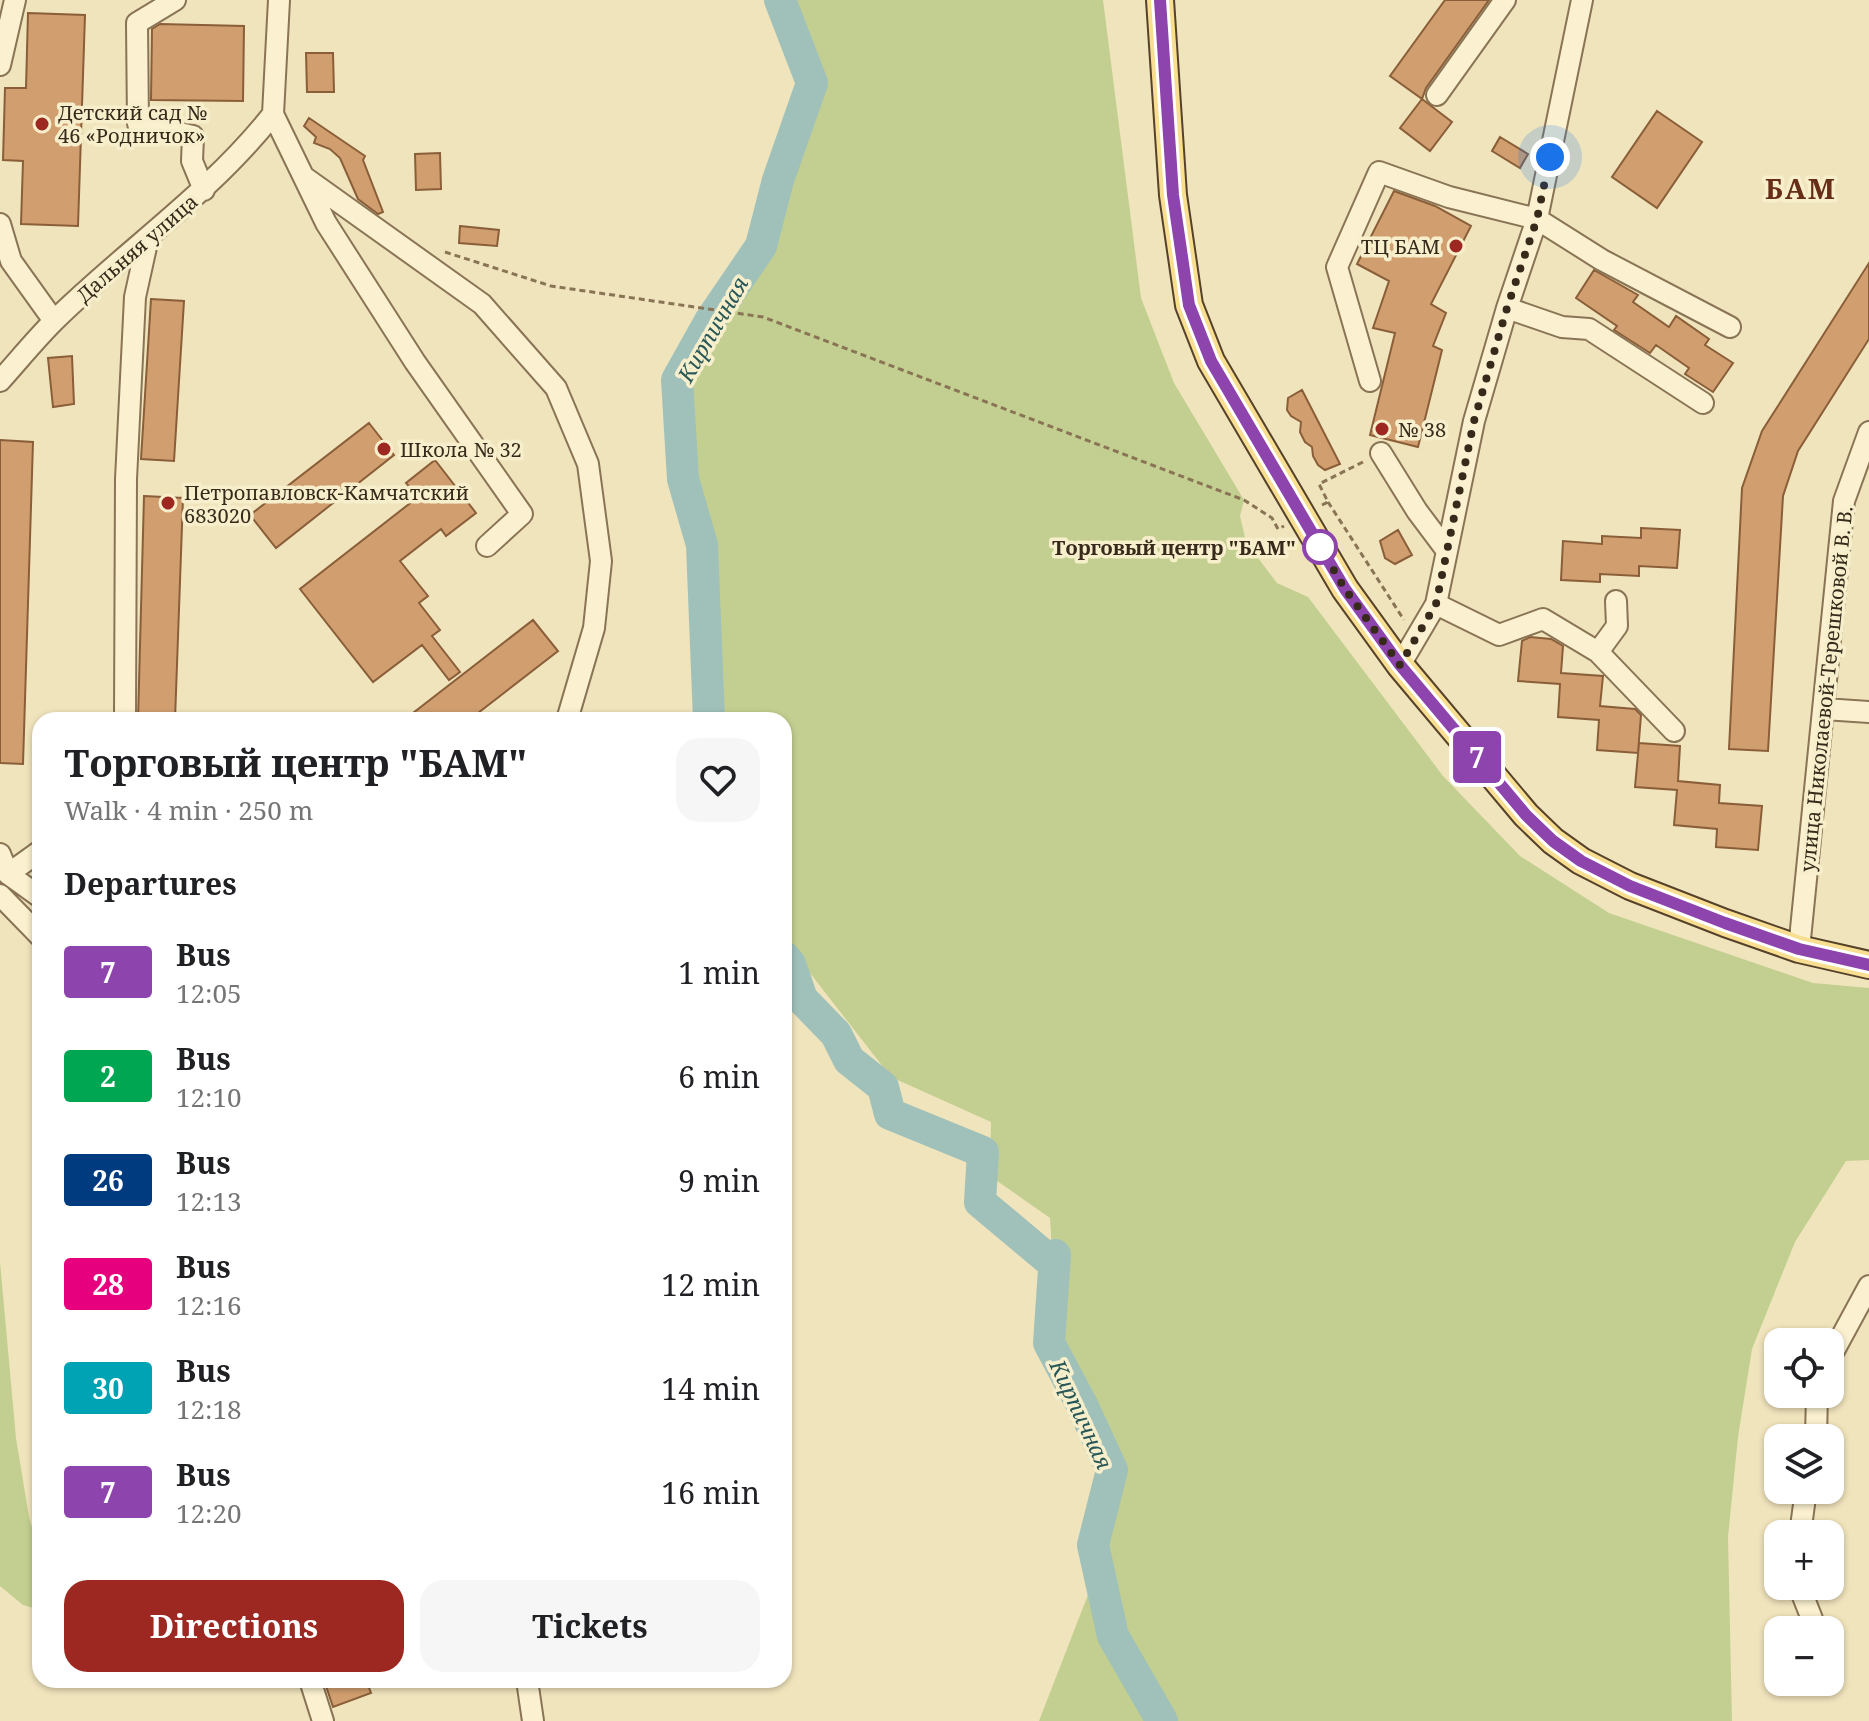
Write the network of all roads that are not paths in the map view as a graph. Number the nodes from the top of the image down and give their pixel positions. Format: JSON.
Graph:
{"nodes":[{"id":1,"x":15,"y":0,"type":"edge"},
{"id":2,"x":175,"y":0,"type":"edge"},
{"id":3,"x":279,"y":0,"type":"edge"},
{"id":4,"x":1160,"y":0,"type":"edge"},
{"id":5,"x":1505,"y":0,"type":"edge"},
{"id":6,"x":1582,"y":0,"type":"edge"},
{"id":7,"x":0,"y":65,"type":"edge"},
{"id":8,"x":1437,"y":95,"type":"dead end"},
{"id":9,"x":273,"y":114,"type":"junction"},
{"id":10,"x":304,"y":177,"type":"junction"},
{"id":11,"x":204,"y":190,"type":"junction"},
{"id":12,"x":1537,"y":219,"type":"junction"},
{"id":13,"x":0,"y":224,"type":"edge"},
{"id":14,"x":148,"y":238,"type":"junction"},
{"id":15,"x":1507,"y":308,"type":"junction"},
{"id":16,"x":54,"y":321,"type":"junction"},
{"id":17,"x":1730,"y":327,"type":"dead end"},
{"id":18,"x":0,"y":381,"type":"edge"},
{"id":19,"x":1370,"y":381,"type":"dead end"},
{"id":20,"x":1703,"y":403,"type":"dead end"},
{"id":21,"x":1869,"y":432,"type":"edge"},
{"id":22,"x":1381,"y":453,"type":"dead end"},
{"id":23,"x":487,"y":546,"type":"dead end"},
{"id":24,"x":1447,"y":551,"type":"junction"},
{"id":25,"x":1616,"y":601,"type":"dead end"},
{"id":26,"x":1436,"y":604,"type":"junction"},
{"id":27,"x":1598,"y":652,"type":"junction"},
{"id":28,"x":1400,"y":665,"type":"junction"},
{"id":29,"x":1824,"y":709,"type":"junction"},
{"id":30,"x":125,"y":712,"type":"edge"},
{"id":31,"x":569,"y":712,"type":"edge"},
{"id":32,"x":1869,"y":712,"type":"edge"},
{"id":33,"x":1674,"y":731,"type":"dead end"},
{"id":34,"x":0,"y":854,"type":"edge"},
{"id":35,"x":32,"y":857,"type":"edge"},
{"id":36,"x":8,"y":874,"type":"junction"},
{"id":37,"x":32,"y":891,"type":"edge"},
{"id":38,"x":0,"y":895,"type":"edge"},
{"id":39,"x":32,"y":928,"type":"edge"},
{"id":40,"x":1799,"y":949,"type":"junction"},
{"id":41,"x":1869,"y":965,"type":"edge"},
{"id":42,"x":1869,"y":1286,"type":"edge"},
{"id":43,"x":1844,"y":1332,"type":"edge"},
{"id":44,"x":313,"y":1688,"type":"edge"},
{"id":45,"x":528,"y":1688,"type":"edge"},
{"id":46,"x":323,"y":1721,"type":"edge"},
{"id":47,"x":533,"y":1721,"type":"edge"}],
"edges":[{"from":1,"to":7,"type":"street"},
{"from":2,"to":11,"type":"street"},
{"from":3,"to":9,"type":"street"},
{"from":4,"to":28,"type":"main road"},
{"from":5,"to":8,"type":"street"},
{"from":6,"to":12,"type":"street"},
{"from":9,"to":10,"type":"street"},
{"from":9,"to":11,"type":"street","name":"Дальняя улица"},
{"from":10,"to":23,"type":"street"},
{"from":10,"to":31,"type":"street"},
{"from":11,"to":14,"type":"street","name":"Дальняя улица"},
{"from":12,"to":15,"type":"street"},
{"from":12,"to":17,"type":"street"},
{"from":12,"to":19,"type":"street"},
{"from":13,"to":16,"type":"street"},
{"from":14,"to":16,"type":"street","name":"Дальняя улица"},
{"from":14,"to":30,"type":"street"},
{"from":15,"to":20,"type":"street"},
{"from":15,"to":24,"type":"street"},
{"from":16,"to":18,"type":"street","name":"Дальняя улица"},
{"from":21,"to":29,"type":"street","name":"улица Николаевой-Терешковой В. В."},
{"from":22,"to":24,"type":"street"},
{"from":24,"to":26,"type":"street"},
{"from":25,"to":27,"type":"street"},
{"from":26,"to":27,"type":"street"},
{"from":26,"to":28,"type":"street"},
{"from":27,"to":33,"type":"street"},
{"from":28,"to":40,"type":"main road"},
{"from":29,"to":32,"type":"street"},
{"from":29,"to":40,"type":"street","name":"улица Николаевой-Терешковой В. В."},
{"from":34,"to":36,"type":"street"},
{"from":35,"to":36,"type":"street"},
{"from":36,"to":37,"type":"street"},
{"from":38,"to":39,"type":"street"},
{"from":40,"to":41,"type":"main road"},
{"from":42,"to":43,"type":"street"},
{"from":44,"to":46,"type":"street"},
{"from":45,"to":47,"type":"street"}]}
